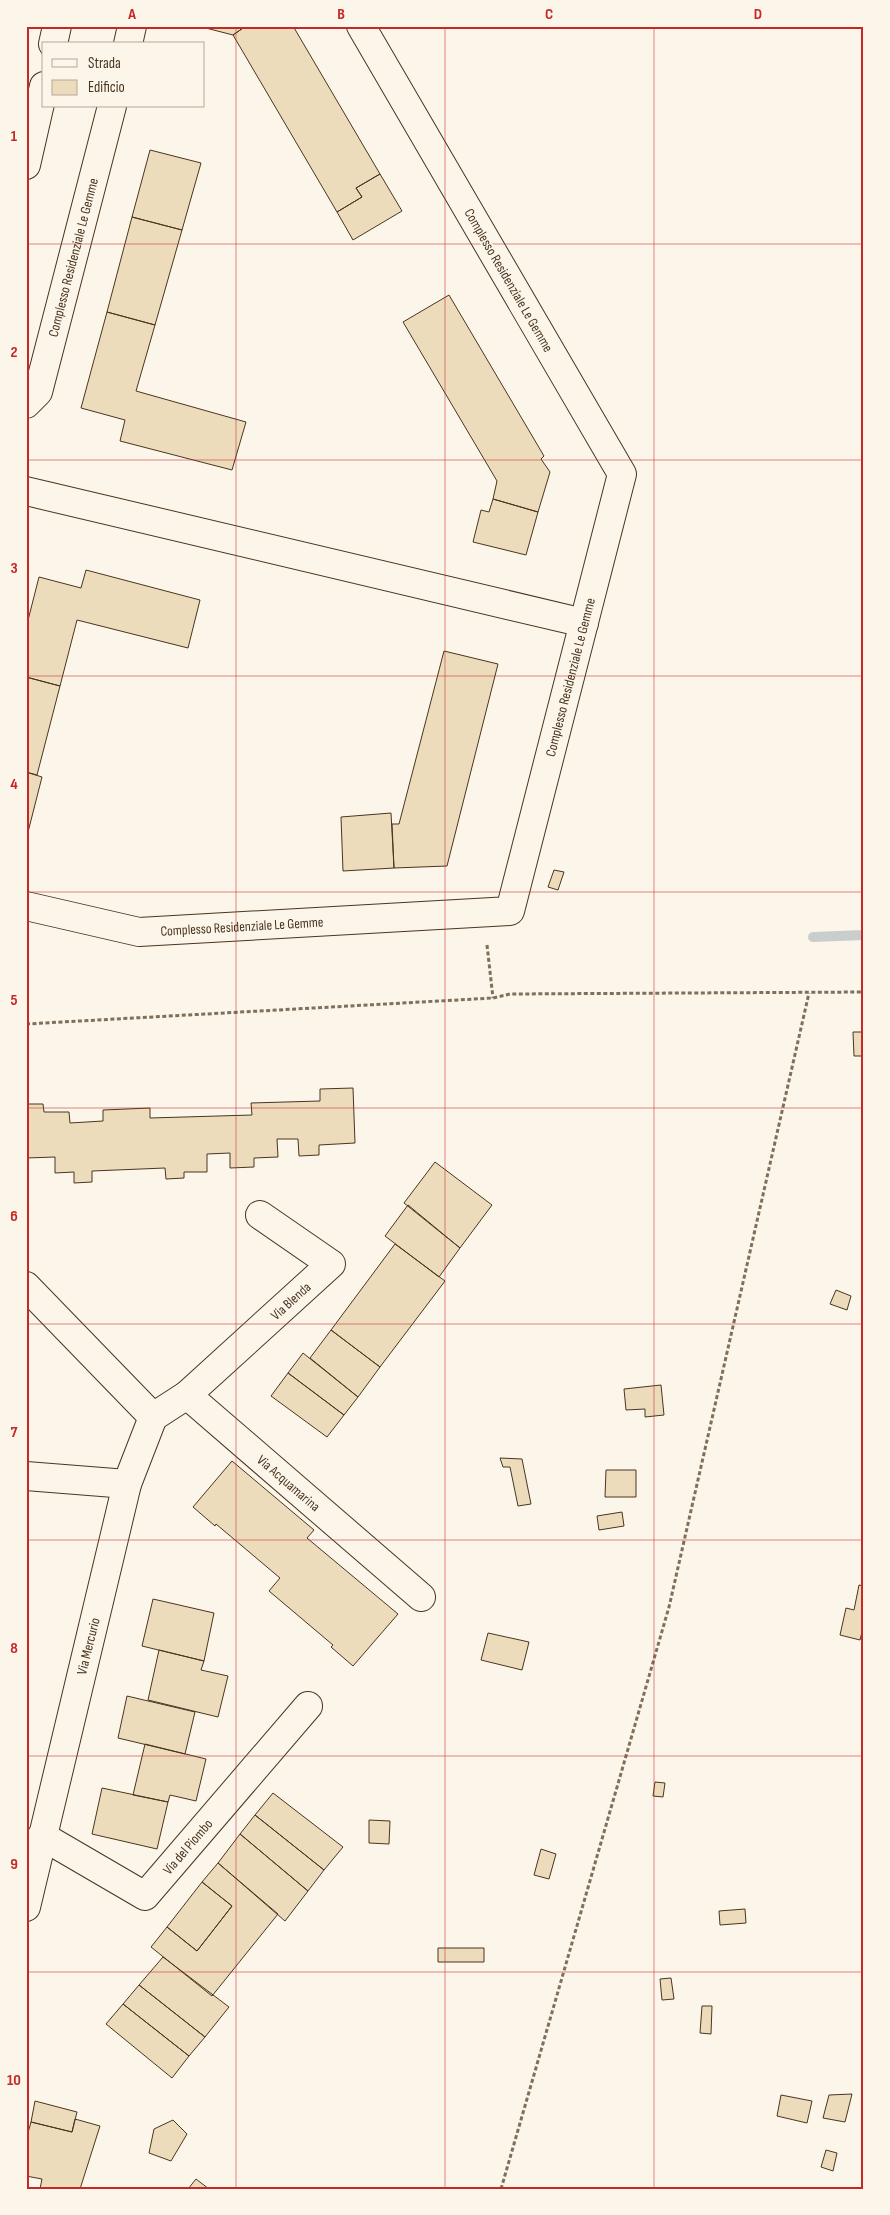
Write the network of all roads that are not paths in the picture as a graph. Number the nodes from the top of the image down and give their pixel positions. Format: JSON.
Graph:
{"nodes":[{"id":1,"x":57,"y":26,"type":"edge"},
{"id":2,"x":132,"y":26,"type":"edge"},
{"id":3,"x":361,"y":26,"type":"edge"},
{"id":4,"x":53,"y":42,"type":"edge"},
{"id":5,"x":128,"y":42,"type":"edge"},
{"id":6,"x":42,"y":95,"type":"edge"},
{"id":7,"x":111,"y":108,"type":"edge"},
{"id":8,"x":26,"y":164,"type":"edge"},
{"id":9,"x":26,"y":404,"type":"edge"},
{"id":10,"x":26,"y":491,"type":"edge"},
{"id":11,"x":584,"y":623,"type":"junction"},
{"id":12,"x":26,"y":906,"type":"edge"},
{"id":13,"x":260,"y":1215,"type":"dead end"},
{"id":14,"x":26,"y":1286,"type":"edge"},
{"id":15,"x":187,"y":1395,"type":"junction"},
{"id":16,"x":153,"y":1417,"type":"junction"},
{"id":17,"x":26,"y":1476,"type":"edge"},
{"id":18,"x":127,"y":1484,"type":"junction"},
{"id":19,"x":421,"y":1597,"type":"dead end"},
{"id":20,"x":308,"y":1706,"type":"dead end"},
{"id":21,"x":34,"y":1845,"type":"edge"},
{"id":22,"x":26,"y":1907,"type":"edge"}],
"edges":[{"from":1,"to":4,"type":"street"},
{"from":2,"to":5,"type":"street"},
{"from":3,"to":11,"type":"street","name":"Complesso Residenziale Le Gemme"},
{"from":6,"to":8,"type":"street"},
{"from":7,"to":9,"type":"street","name":"Complesso Residenziale Le Gemme"},
{"from":10,"to":11,"type":"street"},
{"from":11,"to":12,"type":"street","name":"Complesso Residenziale Le Gemme"},
{"from":13,"to":15,"type":"street","name":"Via Blenda"},
{"from":14,"to":16,"type":"street"},
{"from":15,"to":16,"type":"street"},
{"from":15,"to":19,"type":"street","name":"Via Acquamarina"},
{"from":16,"to":18,"type":"street"},
{"from":17,"to":18,"type":"street"},
{"from":18,"to":21,"type":"street","name":"Via Mercurio"},
{"from":20,"to":21,"type":"street","name":"Via del Piombo"},
{"from":21,"to":22,"type":"street","name":"Via Mercurio"}]}
